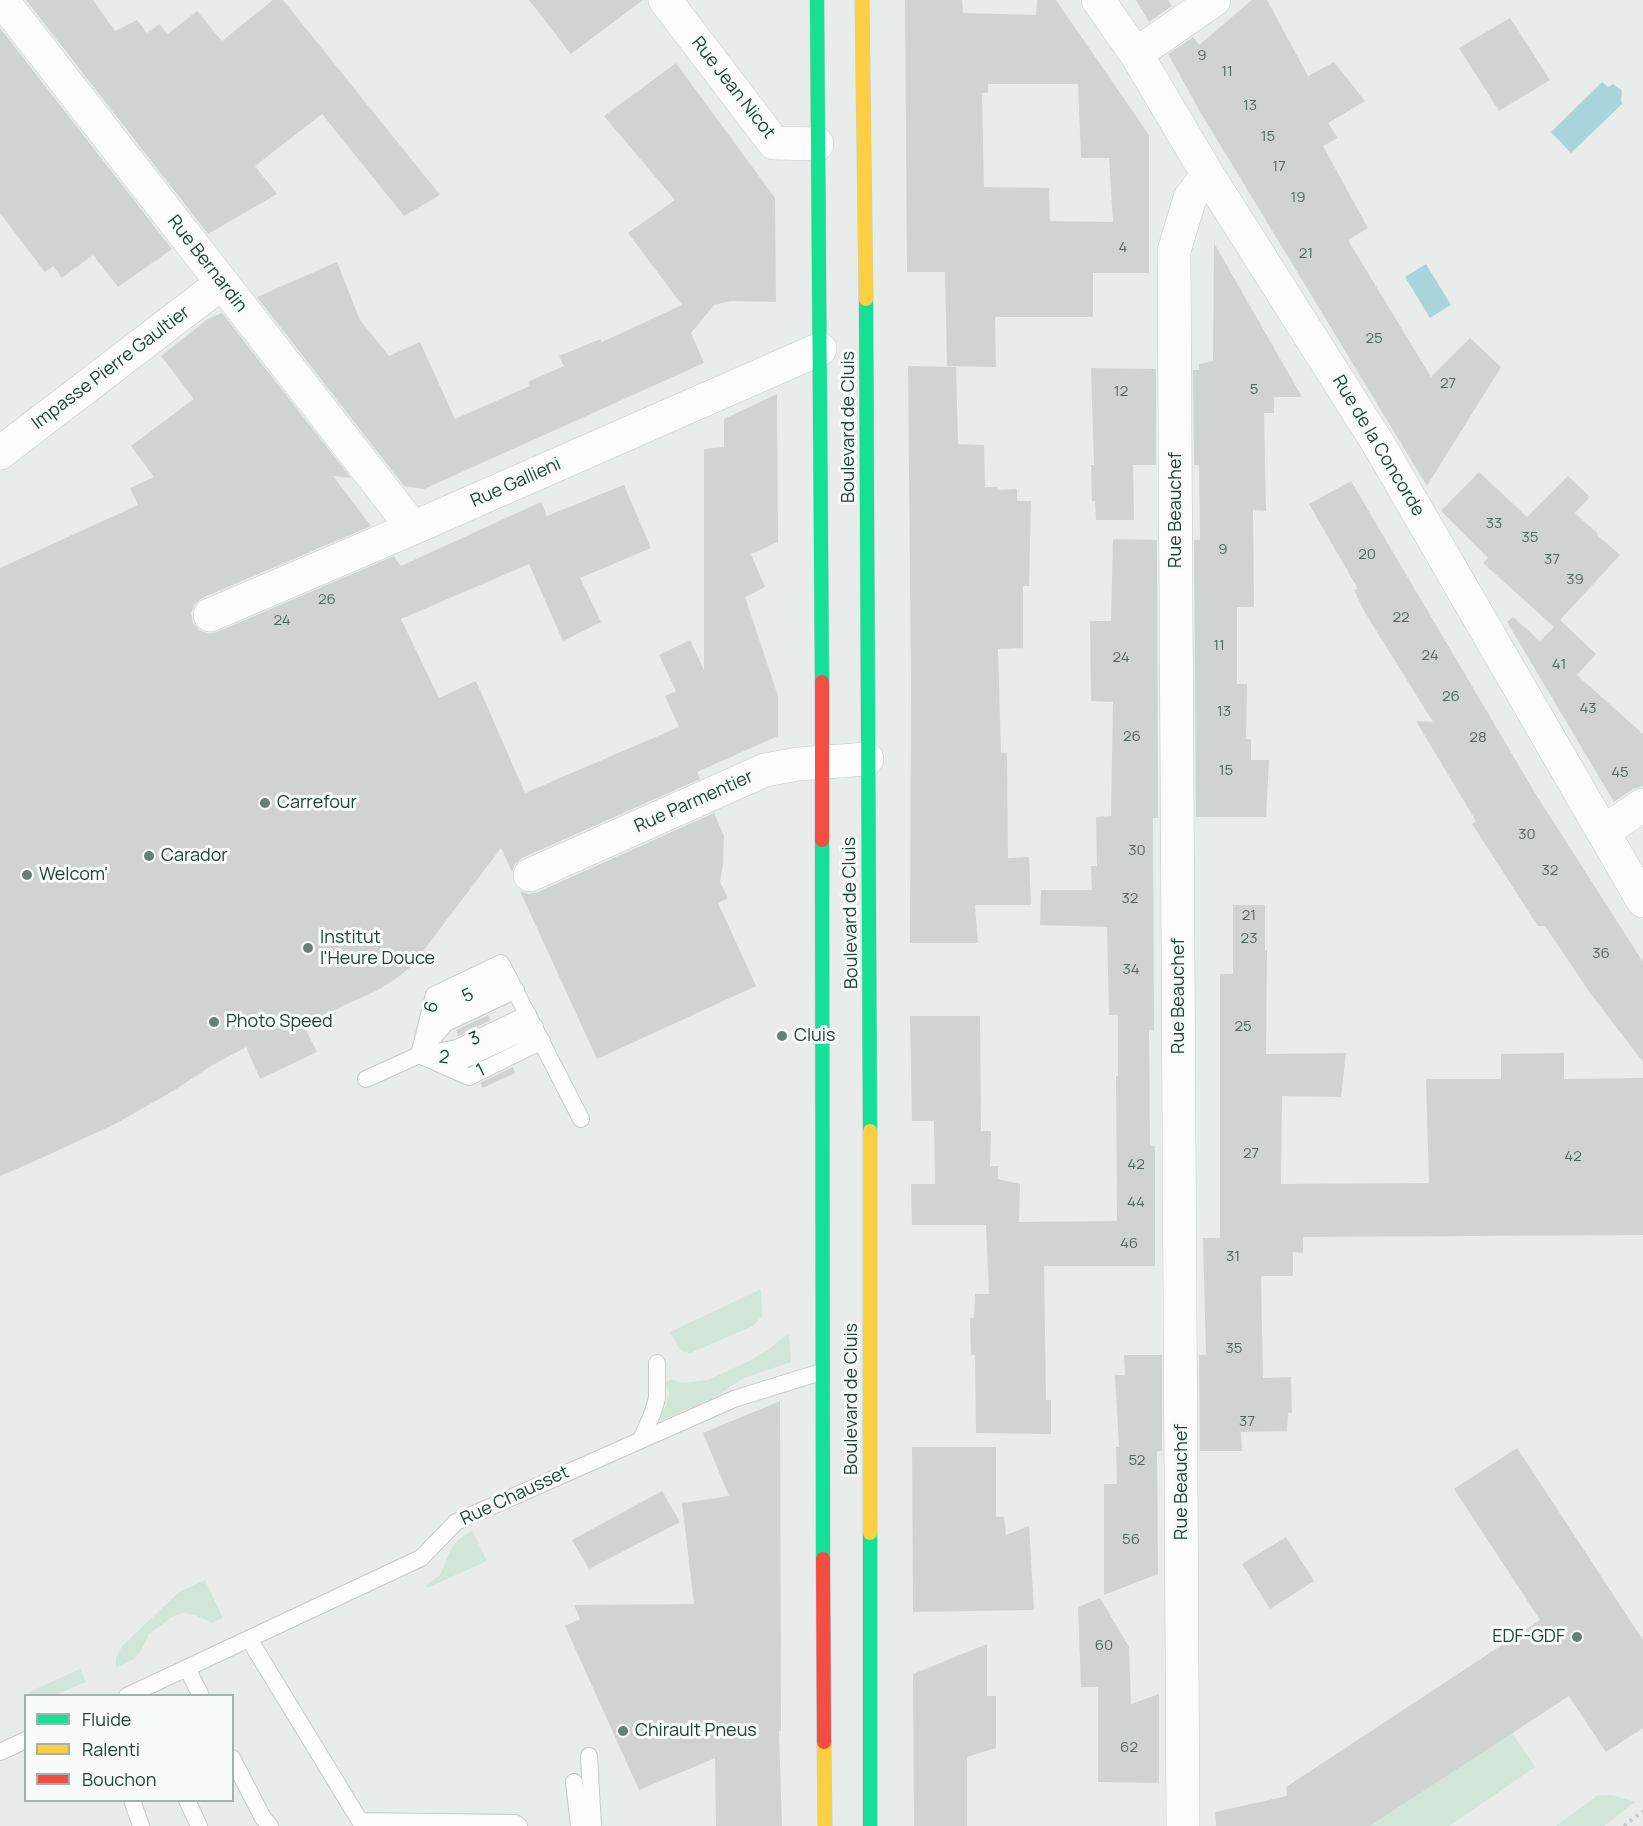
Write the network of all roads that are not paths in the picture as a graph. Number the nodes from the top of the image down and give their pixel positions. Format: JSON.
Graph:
{"nodes":[{"id":1,"x":2,"y":0,"type":"edge"},
{"id":2,"x":665,"y":0,"type":"edge"},
{"id":3,"x":817,"y":0,"type":"edge"},
{"id":4,"x":861,"y":0,"type":"edge"},
{"id":5,"x":1098,"y":0,"type":"edge"},
{"id":6,"x":1214,"y":0,"type":"edge"},
{"id":7,"x":1136,"y":54,"type":"junction"},
{"id":8,"x":817,"y":144,"type":"junction"},
{"id":9,"x":1208,"y":175,"type":"junction"},
{"id":10,"x":222,"y":283,"type":"junction"},
{"id":11,"x":820,"y":349,"type":"junction"},
{"id":12,"x":0,"y":453,"type":"edge"},
{"id":13,"x":413,"y":528,"type":"junction"},
{"id":14,"x":210,"y":615,"type":"dead end"},
{"id":15,"x":867,"y":759,"type":"junction"},
{"id":16,"x":822,"y":762,"type":"junction"},
{"id":17,"x":1643,"y":806,"type":"edge"},
{"id":18,"x":1603,"y":832,"type":"junction"},
{"id":19,"x":530,"y":875,"type":"dead end"},
{"id":20,"x":1643,"y":901,"type":"edge"},
{"id":21,"x":508,"y":976,"type":"junction"},
{"id":22,"x":535,"y":1027,"type":"junction"},
{"id":23,"x":419,"y":1055,"type":"junction"},
{"id":24,"x":366,"y":1079,"type":"dead end"},
{"id":25,"x":581,"y":1119,"type":"dead end"},
{"id":26,"x":657,"y":1363,"type":"dead end"},
{"id":27,"x":821,"y":1372,"type":"junction"},
{"id":28,"x":641,"y":1440,"type":"junction"},
{"id":29,"x":249,"y":1639,"type":"junction"},
{"id":30,"x":187,"y":1668,"type":"junction"},
{"id":31,"x":129,"y":1694,"type":"edge"},
{"id":32,"x":200,"y":1694,"type":"edge"},
{"id":33,"x":24,"y":1741,"type":"edge"},
{"id":34,"x":0,"y":1752,"type":"edge"},
{"id":35,"x":589,"y":1756,"type":"dead end"},
{"id":36,"x":234,"y":1762,"type":"edge"},
{"id":37,"x":574,"y":1782,"type":"dead end"},
{"id":38,"x":133,"y":1802,"type":"edge"},
{"id":39,"x":188,"y":1802,"type":"edge"},
{"id":40,"x":266,"y":1823,"type":"edge"},
{"id":41,"x":375,"y":1824,"type":"edge"},
{"id":42,"x":394,"y":1824,"type":"edge"},
{"id":43,"x":423,"y":1824,"type":"edge"},
{"id":44,"x":457,"y":1824,"type":"edge"},
{"id":45,"x":495,"y":1824,"type":"edge"},
{"id":46,"x":141,"y":1826,"type":"edge"},
{"id":47,"x":199,"y":1826,"type":"edge"},
{"id":48,"x":519,"y":1826,"type":"edge"},
{"id":49,"x":579,"y":1826,"type":"edge"},
{"id":50,"x":593,"y":1826,"type":"edge"},
{"id":51,"x":825,"y":1826,"type":"edge"},
{"id":52,"x":870,"y":1826,"type":"edge"},
{"id":53,"x":1183,"y":1826,"type":"edge"}],
"edges":[{"from":1,"to":10,"type":"street","name":"Rue Bernardin"},
{"from":2,"to":8,"type":"street","name":"Rue Jean Nicot"},
{"from":3,"to":8,"type":"main road","name":"Boulevard de Cluis"},
{"from":4,"to":15,"type":"main road","name":"Boulevard de Cluis"},
{"from":5,"to":7,"type":"street","name":"Rue de la Concorde"},
{"from":6,"to":7,"type":"street"},
{"from":7,"to":9,"type":"street","name":"Rue de la Concorde"},
{"from":8,"to":11,"type":"main road","name":"Boulevard de Cluis"},
{"from":9,"to":18,"type":"street","name":"Rue de la Concorde"},
{"from":9,"to":53,"type":"street","name":"Rue Beauchef"},
{"from":10,"to":12,"type":"street","name":"Impasse Pierre Gaultier"},
{"from":10,"to":13,"type":"street","name":"Rue Bernardin"},
{"from":11,"to":13,"type":"street","name":"Rue Gallieni"},
{"from":11,"to":16,"type":"main road","name":"Boulevard de Cluis"},
{"from":13,"to":14,"type":"street","name":"Rue Gallieni"},
{"from":15,"to":16,"type":"street","name":"Rue Parmentier"},
{"from":15,"to":52,"type":"main road","name":"Boulevard de Cluis"},
{"from":16,"to":19,"type":"street","name":"Rue Parmentier"},
{"from":16,"to":27,"type":"main road","name":"Boulevard de Cluis"},
{"from":17,"to":18,"type":"street"},
{"from":18,"to":20,"type":"street","name":"Rue de la Concorde"},
{"from":21,"to":22,"type":"lane"},
{"from":21,"to":23,"type":"lane"},
{"from":21,"to":23,"type":"lane","name":"6"},
{"from":22,"to":23,"type":"lane","name":"3"},
{"from":22,"to":23,"type":"lane","name":"1"},
{"from":22,"to":25,"type":"lane"},
{"from":23,"to":24,"type":"lane"},
{"from":26,"to":28,"type":"lane"},
{"from":27,"to":28,"type":"lane","name":"Rue Chausset"},
{"from":27,"to":51,"type":"main road","name":"Boulevard de Cluis"},
{"from":28,"to":29,"type":"lane","name":"Rue Chausset"},
{"from":29,"to":30,"type":"lane","name":"Rue Chausset"},
{"from":29,"to":41,"type":"lane"},
{"from":30,"to":31,"type":"lane","name":"Rue Chausset"},
{"from":30,"to":32,"type":"lane"},
{"from":33,"to":34,"type":"lane"},
{"from":35,"to":50,"type":"lane"},
{"from":36,"to":40,"type":"lane"},
{"from":37,"to":49,"type":"lane"},
{"from":38,"to":46,"type":"lane"},
{"from":39,"to":47,"type":"lane"},
{"from":41,"to":42,"type":"lane"},
{"from":42,"to":43,"type":"lane"},
{"from":43,"to":44,"type":"lane"},
{"from":44,"to":45,"type":"lane"},
{"from":45,"to":48,"type":"lane"}]}
